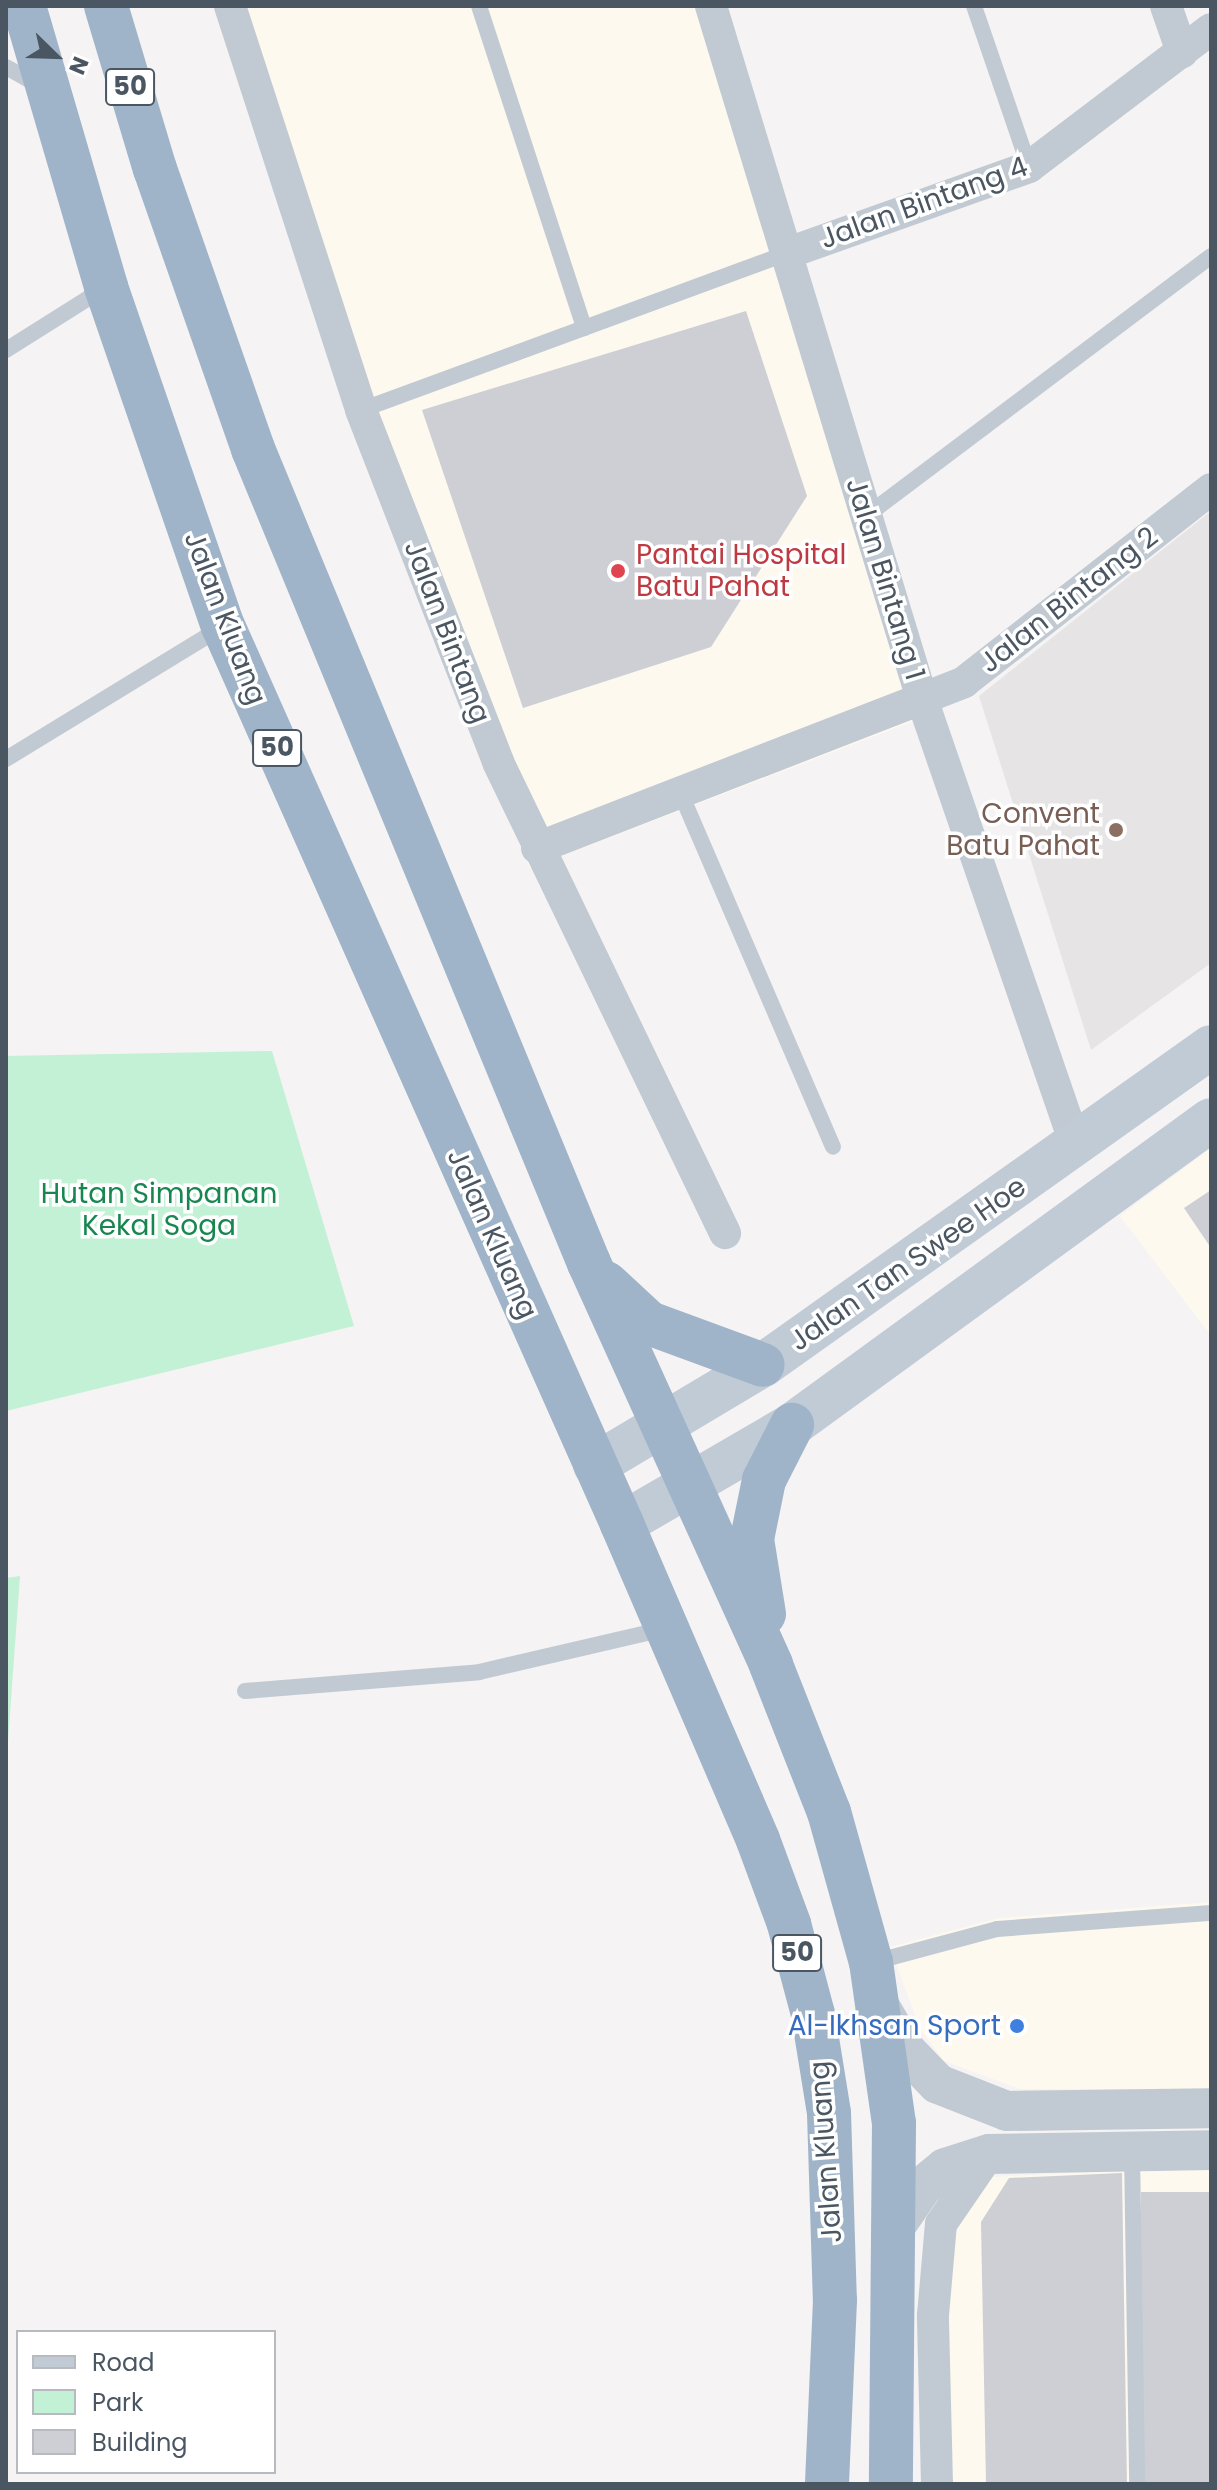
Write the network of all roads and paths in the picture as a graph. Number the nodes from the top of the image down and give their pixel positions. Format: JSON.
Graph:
{"nodes":[{"id":1,"x":24,"y":6,"type":"edge"},
{"id":2,"x":106,"y":6,"type":"edge"},
{"id":3,"x":230,"y":6,"type":"edge"},
{"id":4,"x":479,"y":6,"type":"edge"},
{"id":5,"x":711,"y":6,"type":"edge"},
{"id":6,"x":974,"y":6,"type":"edge"},
{"id":7,"x":1166,"y":6,"type":"edge"},
{"id":8,"x":1211,"y":29,"type":"edge"},
{"id":9,"x":1182,"y":52,"type":"junction"},
{"id":10,"x":6,"y":67,"type":"edge"},
{"id":11,"x":48,"y":90,"type":"junction"},
{"id":12,"x":1029,"y":167,"type":"junction"},
{"id":13,"x":785,"y":254,"type":"junction"},
{"id":14,"x":1211,"y":256,"type":"edge"},
{"id":15,"x":106,"y":287,"type":"junction"},
{"id":16,"x":584,"y":328,"type":"junction"},
{"id":17,"x":6,"y":350,"type":"edge"},
{"id":18,"x":361,"y":410,"type":"junction"},
{"id":19,"x":1211,"y":489,"type":"edge"},
{"id":20,"x":866,"y":516,"type":"junction"},
{"id":21,"x":223,"y":626,"type":"junction"},
{"id":22,"x":923,"y":702,"type":"junction"},
{"id":23,"x":6,"y":759,"type":"edge"},
{"id":24,"x":681,"y":794,"type":"junction"},
{"id":25,"x":537,"y":848,"type":"junction"},
{"id":26,"x":1211,"y":1047,"type":"edge"},
{"id":27,"x":1211,"y":1120,"type":"edge"},
{"id":28,"x":833,"y":1147,"type":"dead end"},
{"id":29,"x":1076,"y":1147,"type":"junction"},
{"id":30,"x":725,"y":1233,"type":"dead end"},
{"id":31,"x":589,"y":1263,"type":"junction"},
{"id":32,"x":763,"y":1365,"type":"junction"},
{"id":33,"x":666,"y":1425,"type":"junction"},
{"id":34,"x":792,"y":1425,"type":"junction"},
{"id":35,"x":595,"y":1465,"type":"junction"},
{"id":36,"x":690,"y":1488,"type":"junction"},
{"id":37,"x":622,"y":1524,"type":"junction"},
{"id":38,"x":664,"y":1629,"type":"junction"},
{"id":39,"x":771,"y":1665,"type":"junction"},
{"id":40,"x":245,"y":1691,"type":"dead end"},
{"id":41,"x":1211,"y":1913,"type":"edge"},
{"id":42,"x":871,"y":1962,"type":"junction"},
{"id":43,"x":880,"y":2007,"type":"junction"},
{"id":44,"x":1211,"y":2108,"type":"edge"},
{"id":45,"x":1211,"y":2150,"type":"edge"},
{"id":46,"x":1132,"y":2153,"type":"junction"},
{"id":47,"x":989,"y":2154,"type":"junction"},
{"id":48,"x":896,"y":2225,"type":"junction"},
{"id":49,"x":827,"y":2484,"type":"edge"},
{"id":50,"x":891,"y":2484,"type":"edge"},
{"id":51,"x":937,"y":2484,"type":"edge"},
{"id":52,"x":1137,"y":2484,"type":"edge"}],
"edges":[{"from":1,"to":11,"type":"highway","name":"Jalan Kluang","number":"50"},
{"from":2,"to":31,"type":"highway","number":"50"},
{"from":3,"to":18,"type":"street","name":"Jalan Bintang"},
{"from":4,"to":16,"type":"lane"},
{"from":5,"to":13,"type":"street","name":"Jalan Bintang 1"},
{"from":6,"to":12,"type":"lane"},
{"from":7,"to":9,"type":"street"},
{"from":8,"to":9,"type":"street","name":"Jalan Bintang 4"},
{"from":9,"to":12,"type":"street","name":"Jalan Bintang 4"},
{"from":10,"to":11,"type":"lane"},
{"from":11,"to":15,"type":"highway","name":"Jalan Kluang","number":"50"},
{"from":12,"to":13,"type":"street","name":"Jalan Bintang 4"},
{"from":13,"to":16,"type":"lane"},
{"from":13,"to":20,"type":"street","name":"Jalan Bintang 1"},
{"from":14,"to":20,"type":"lane"},
{"from":15,"to":17,"type":"lane"},
{"from":15,"to":21,"type":"highway","name":"Jalan Kluang","number":"50"},
{"from":16,"to":18,"type":"lane"},
{"from":18,"to":25,"type":"street","name":"Jalan Bintang"},
{"from":19,"to":22,"type":"street","name":"Jalan Bintang 2"},
{"from":20,"to":22,"type":"street","name":"Jalan Bintang 1"},
{"from":21,"to":23,"type":"lane"},
{"from":21,"to":35,"type":"highway","name":"Jalan Kluang","number":"50"},
{"from":22,"to":24,"type":"street","name":"Jalan Bintang 2"},
{"from":22,"to":29,"type":"street","name":"Jalan Bintang 1"},
{"from":24,"to":25,"type":"street","name":"Jalan Bintang 2"},
{"from":24,"to":28,"type":"lane"},
{"from":25,"to":30,"type":"street","name":"Jalan Bintang"},
{"from":26,"to":29,"type":"main road","name":"Jalan Tan Swee Hoe"},
{"from":27,"to":34,"type":"main road"},
{"from":29,"to":32,"type":"main road","name":"Jalan Tan Swee Hoe"},
{"from":31,"to":32,"type":"highway"},
{"from":31,"to":33,"type":"highway","number":"50"},
{"from":32,"to":33,"type":"main road","name":"Jalan Tan Swee Hoe"},
{"from":33,"to":35,"type":"main road","name":"Jalan Tan Swee Hoe"},
{"from":33,"to":36,"type":"highway","number":"50"},
{"from":34,"to":36,"type":"main road"},
{"from":34,"to":39,"type":"highway"},
{"from":35,"to":37,"type":"highway","name":"Jalan Kluang","number":"50"},
{"from":36,"to":37,"type":"main road"},
{"from":36,"to":39,"type":"highway","number":"50"},
{"from":37,"to":38,"type":"highway","name":"Jalan Kluang","number":"50"},
{"from":38,"to":40,"type":"lane"},
{"from":38,"to":49,"type":"highway","name":"Jalan Kluang","number":"50"},
{"from":39,"to":42,"type":"highway","number":"50"},
{"from":41,"to":42,"type":"lane"},
{"from":42,"to":43,"type":"highway","number":"50"},
{"from":43,"to":44,"type":"street"},
{"from":43,"to":48,"type":"highway","number":"50"},
{"from":45,"to":46,"type":"street"},
{"from":46,"to":47,"type":"street"},
{"from":46,"to":52,"type":"lane"},
{"from":47,"to":48,"type":"street"},
{"from":47,"to":51,"type":"street"},
{"from":48,"to":50,"type":"highway","number":"50"}]}
